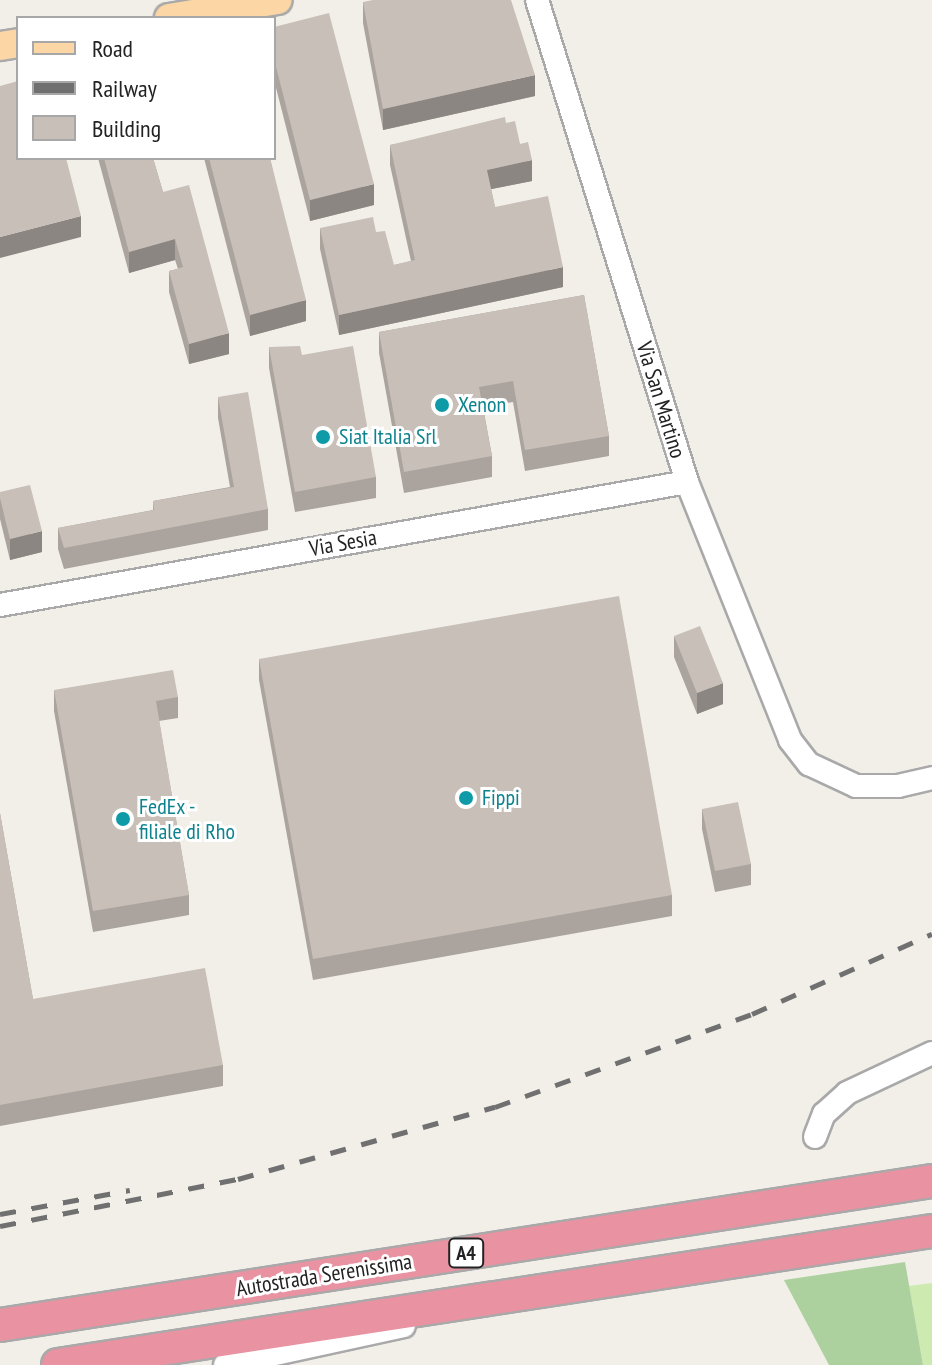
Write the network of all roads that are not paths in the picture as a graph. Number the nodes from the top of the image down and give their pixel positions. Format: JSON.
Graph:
{"nodes":[{"id":1,"x":278,"y":0,"type":"edge"},
{"id":2,"x":537,"y":0,"type":"edge"},
{"id":3,"x":181,"y":16,"type":"edge"},
{"id":4,"x":687,"y":482,"type":"junction"},
{"id":5,"x":0,"y":605,"type":"edge"},
{"id":6,"x":932,"y":778,"type":"edge"},
{"id":7,"x":932,"y":1053,"type":"edge"},
{"id":8,"x":815,"y":1137,"type":"dead end"},
{"id":9,"x":932,"y":1181,"type":"edge"},
{"id":10,"x":932,"y":1231,"type":"edge"},
{"id":11,"x":569,"y":1287,"type":"junction"},
{"id":12,"x":0,"y":1325,"type":"edge"},
{"id":13,"x":58,"y":1365,"type":"edge"},
{"id":14,"x":225,"y":1365,"type":"edge"}],
"edges":[{"from":1,"to":3,"type":"main road"},
{"from":2,"to":4,"type":"street","name":"Via San Martino"},
{"from":4,"to":5,"type":"street","name":"Via Sesia"},
{"from":4,"to":6,"type":"street","name":"Via San Martino"},
{"from":7,"to":8,"type":"street"},
{"from":9,"to":12,"type":"highway","name":"Autostrada Serenissima","number":"A4"},
{"from":10,"to":11,"type":"highway","number":"A4"},
{"from":11,"to":13,"type":"highway","number":"A4"},
{"from":11,"to":14,"type":"street"}]}
